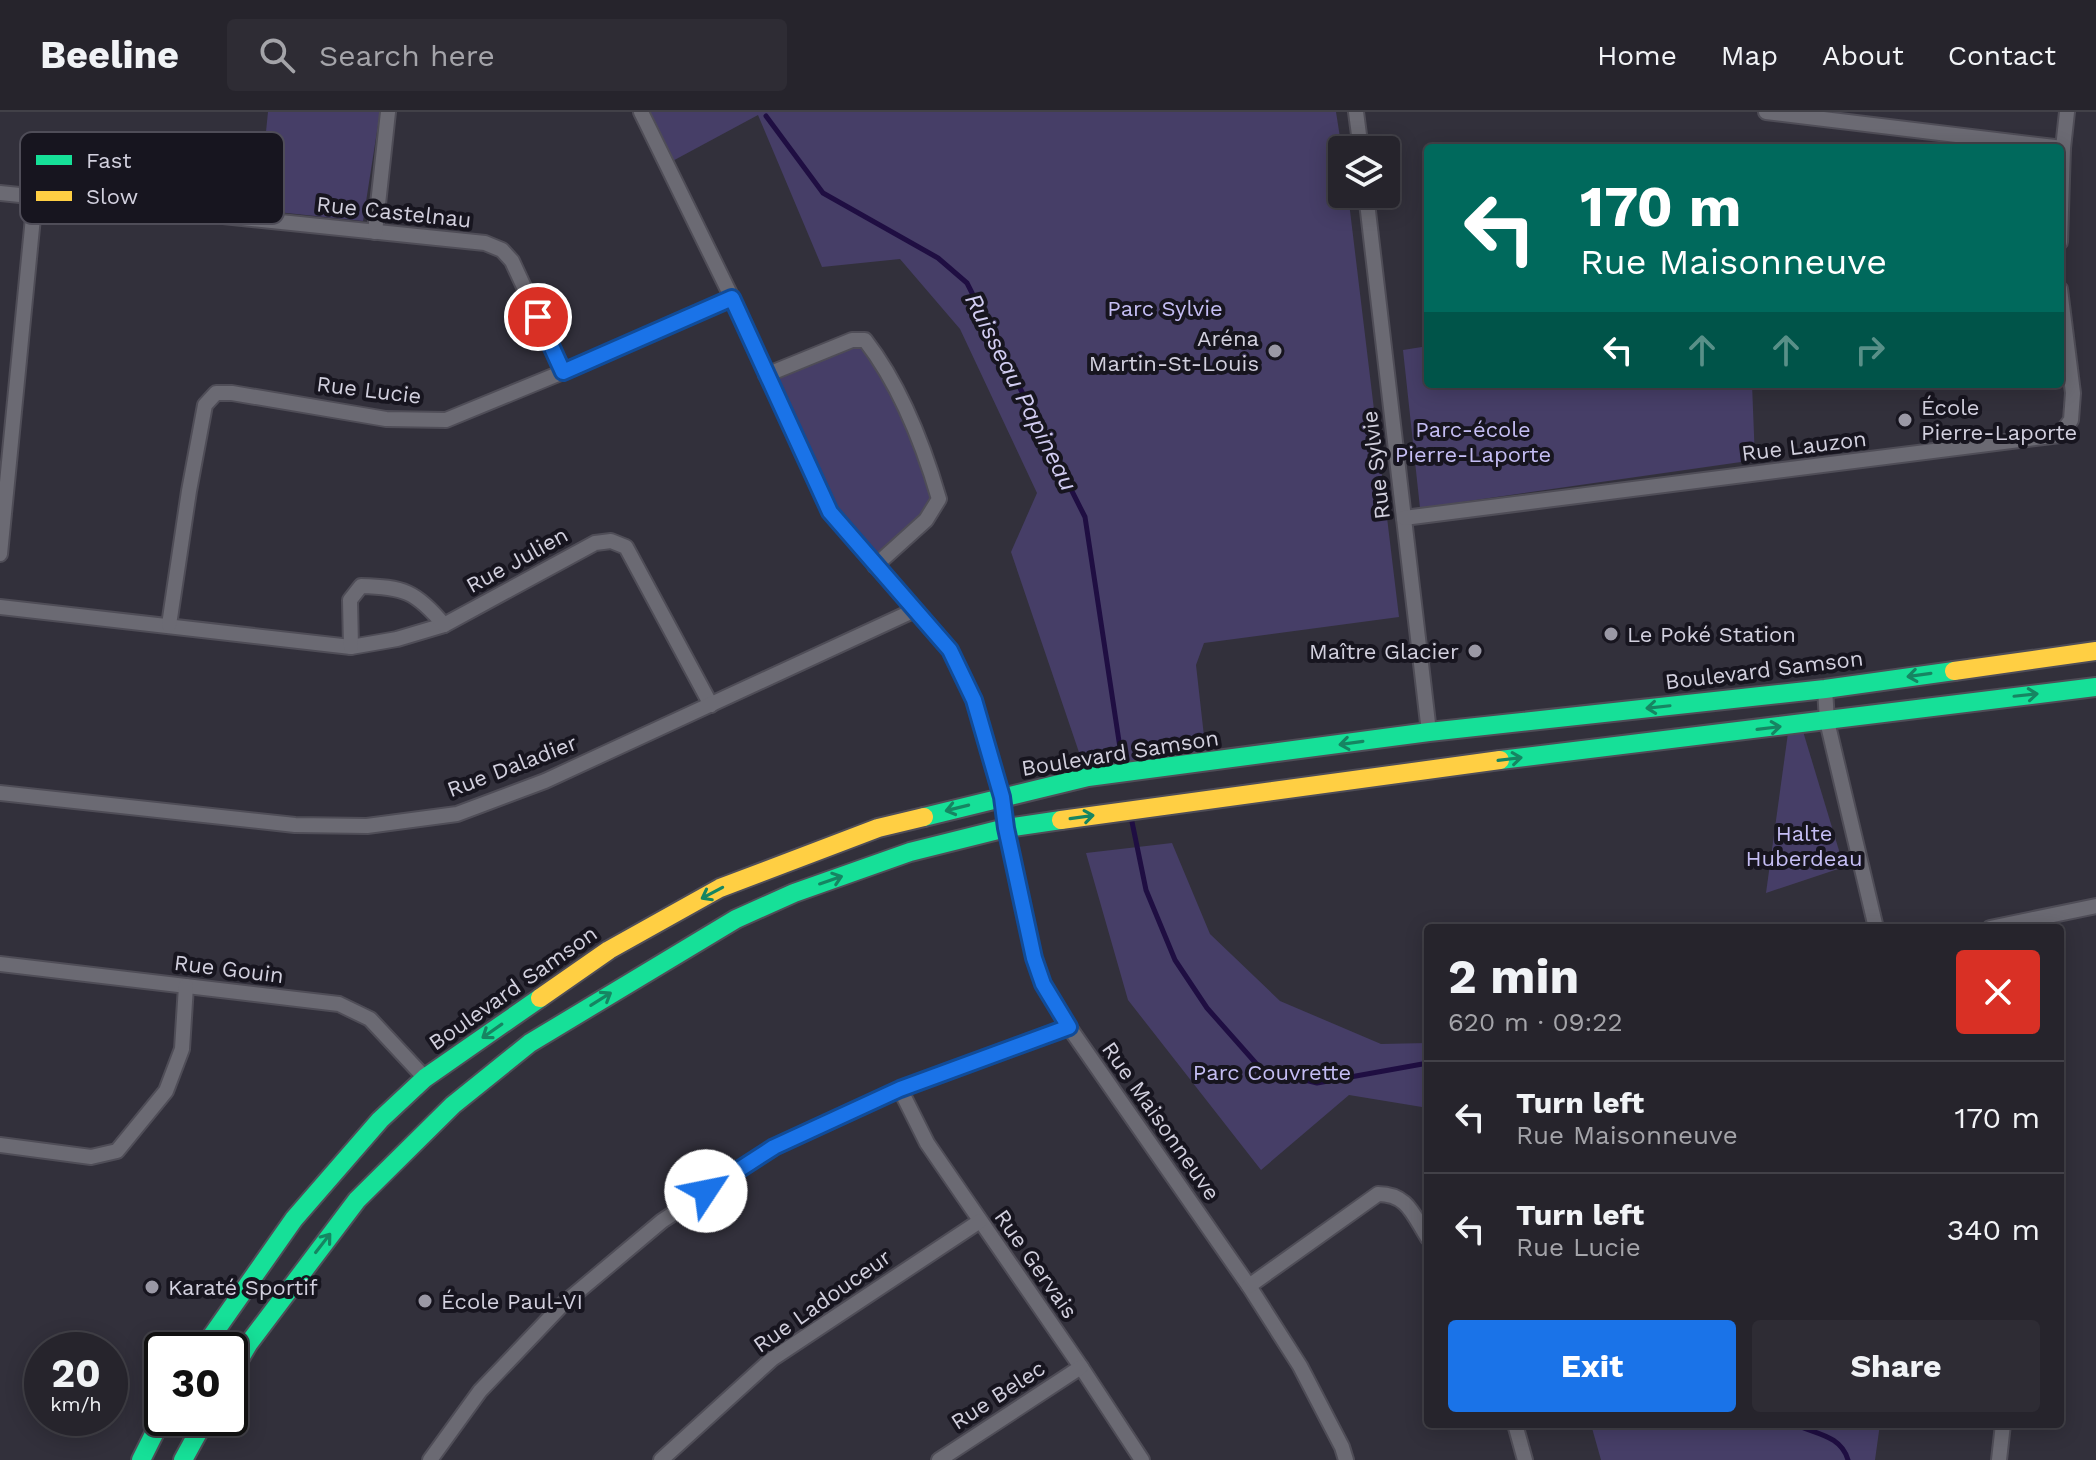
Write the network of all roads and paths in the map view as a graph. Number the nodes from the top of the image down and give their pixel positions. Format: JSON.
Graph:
{"nodes":[{"id":1,"x":388,"y":112,"type":"edge"},
{"id":2,"x":641,"y":112,"type":"edge"},
{"id":3,"x":1356,"y":112,"type":"edge"},
{"id":4,"x":1766,"y":112,"type":"edge"},
{"id":5,"x":2067,"y":112,"type":"edge"},
{"id":6,"x":1873,"y":118,"type":"edge"},
{"id":7,"x":1359,"y":136,"type":"edge"},
{"id":8,"x":2038,"y":144,"type":"edge"},
{"id":9,"x":2063,"y":144,"type":"edge"},
{"id":10,"x":0,"y":193,"type":"edge"},
{"id":11,"x":20,"y":195,"type":"edge"},
{"id":12,"x":1368,"y":208,"type":"edge"},
{"id":13,"x":284,"y":223,"type":"edge"},
{"id":14,"x":32,"y":224,"type":"edge"},
{"id":15,"x":375,"y":232,"type":"junction"},
{"id":16,"x":732,"y":298,"type":"junction"},
{"id":17,"x":2064,"y":321,"type":"edge"},
{"id":18,"x":563,"y":372,"type":"junction"},
{"id":19,"x":766,"y":375,"type":"junction"},
{"id":20,"x":1404,"y":518,"type":"junction"},
{"id":21,"x":0,"y":554,"type":"edge"},
{"id":22,"x":875,"y":566,"type":"junction"},
{"id":23,"x":0,"y":607,"type":"edge"},
{"id":24,"x":915,"y":610,"type":"junction"},
{"id":25,"x":169,"y":625,"type":"junction"},
{"id":26,"x":444,"y":625,"type":"junction"},
{"id":27,"x":351,"y":647,"type":"junction"},
{"id":28,"x":2096,"y":651,"type":"edge"},
{"id":29,"x":2096,"y":687,"type":"edge"},
{"id":30,"x":1825,"y":689,"type":"junction"},
{"id":31,"x":711,"y":705,"type":"junction"},
{"id":32,"x":1827,"y":721,"type":"junction"},
{"id":33,"x":1429,"y":732,"type":"junction"},
{"id":34,"x":0,"y":793,"type":"edge"},
{"id":35,"x":1002,"y":797,"type":"junction"},
{"id":36,"x":1006,"y":828,"type":"junction"},
{"id":37,"x":2096,"y":906,"type":"edge"},
{"id":38,"x":1875,"y":924,"type":"edge"},
{"id":39,"x":2009,"y":924,"type":"edge"},
{"id":40,"x":0,"y":964,"type":"edge"},
{"id":41,"x":186,"y":986,"type":"junction"},
{"id":42,"x":1069,"y":1027,"type":"junction"},
{"id":43,"x":425,"y":1078,"type":"junction"},
{"id":44,"x":900,"y":1089,"type":"junction"},
{"id":45,"x":0,"y":1145,"type":"edge"},
{"id":46,"x":980,"y":1221,"type":"junction"},
{"id":47,"x":1424,"y":1232,"type":"edge"},
{"id":48,"x":1249,"y":1286,"type":"junction"},
{"id":49,"x":215,"y":1332,"type":"edge"},
{"id":50,"x":248,"y":1345,"type":"edge"},
{"id":51,"x":1081,"y":1367,"type":"junction"},
{"id":52,"x":1516,"y":1428,"type":"edge"},
{"id":53,"x":2003,"y":1428,"type":"edge"},
{"id":54,"x":153,"y":1436,"type":"edge"},
{"id":55,"x":196,"y":1436,"type":"edge"},
{"id":56,"x":141,"y":1460,"type":"edge"},
{"id":57,"x":183,"y":1460,"type":"edge"},
{"id":58,"x":430,"y":1460,"type":"edge"},
{"id":59,"x":661,"y":1460,"type":"edge"},
{"id":60,"x":939,"y":1460,"type":"edge"},
{"id":61,"x":1142,"y":1460,"type":"edge"},
{"id":62,"x":1346,"y":1460,"type":"edge"},
{"id":63,"x":1525,"y":1460,"type":"edge"},
{"id":64,"x":1999,"y":1460,"type":"edge"}],
"edges":[{"from":1,"to":15,"type":"street"},
{"from":2,"to":16,"type":"street","name":"Rue Maisonneuve"},
{"from":3,"to":7,"type":"street"},
{"from":4,"to":6,"type":"street"},
{"from":5,"to":9,"type":"street"},
{"from":6,"to":8,"type":"street"},
{"from":10,"to":11,"type":"street","name":"Rue Castelnau"},
{"from":12,"to":20,"type":"street","name":"Rue Sylvie"},
{"from":13,"to":15,"type":"street","name":"Rue Castelnau"},
{"from":14,"to":21,"type":"street"},
{"from":15,"to":18,"type":"street","name":"Rue Castelnau"},
{"from":16,"to":18,"type":"street","name":"Rue Lucie"},
{"from":16,"to":19,"type":"street","name":"Rue Maisonneuve"},
{"from":17,"to":20,"type":"street","name":"Rue Lauzon"},
{"from":18,"to":25,"type":"street","name":"Rue Lucie"},
{"from":19,"to":22,"type":"street","name":"Rue Maisonneuve"},
{"from":19,"to":22,"type":"street"},
{"from":20,"to":33,"type":"street","name":"Rue Sylvie"},
{"from":22,"to":24,"type":"street","name":"Rue Maisonneuve"},
{"from":23,"to":25,"type":"street","name":"Rue Julien"},
{"from":24,"to":31,"type":"street","name":"Rue Daladier"},
{"from":24,"to":35,"type":"street","name":"Rue Maisonneuve"},
{"from":25,"to":27,"type":"street","name":"Rue Julien"},
{"from":26,"to":27,"type":"street","name":"Rue Julien"},
{"from":26,"to":27,"type":"street"},
{"from":26,"to":31,"type":"street","name":"Rue Julien"},
{"from":28,"to":30,"type":"street","name":"Boulevard Samson","one_way":true},
{"from":32,"to":29,"type":"street","one_way":true},
{"from":30,"to":32,"type":"street"},
{"from":30,"to":33,"type":"street","name":"Boulevard Samson","one_way":true},
{"from":31,"to":34,"type":"street","name":"Rue Daladier"},
{"from":36,"to":32,"type":"street","one_way":true},
{"from":32,"to":38,"type":"street"},
{"from":33,"to":35,"type":"street","name":"Boulevard Samson","one_way":true},
{"from":35,"to":36,"type":"street","name":"Rue Maisonneuve"},
{"from":35,"to":43,"type":"street","name":"Boulevard Samson","one_way":true},
{"from":36,"to":42,"type":"street","name":"Rue Maisonneuve"},
{"from":50,"to":36,"type":"street","one_way":true},
{"from":37,"to":39,"type":"street"},
{"from":40,"to":41,"type":"street","name":"Rue Gouin"},
{"from":41,"to":43,"type":"street","name":"Rue Gouin"},
{"from":41,"to":45,"type":"street"},
{"from":42,"to":44,"type":"street"},
{"from":42,"to":48,"type":"street","name":"Rue Maisonneuve"},
{"from":43,"to":49,"type":"street","name":"Boulevard Samson"},
{"from":44,"to":46,"type":"street","name":"Rue Gervais"},
{"from":44,"to":58,"type":"street"},
{"from":46,"to":51,"type":"street","name":"Rue Gervais"},
{"from":46,"to":59,"type":"street","name":"Rue Ladouceur"},
{"from":47,"to":48,"type":"street"},
{"from":48,"to":62,"type":"street","name":"Rue Maisonneuve"},
{"from":51,"to":60,"type":"street","name":"Rue Belec"},
{"from":51,"to":61,"type":"street","name":"Rue Gervais"},
{"from":52,"to":63,"type":"street"},
{"from":53,"to":64,"type":"street"},
{"from":54,"to":56,"type":"street"},
{"from":55,"to":57,"type":"street"}]}
